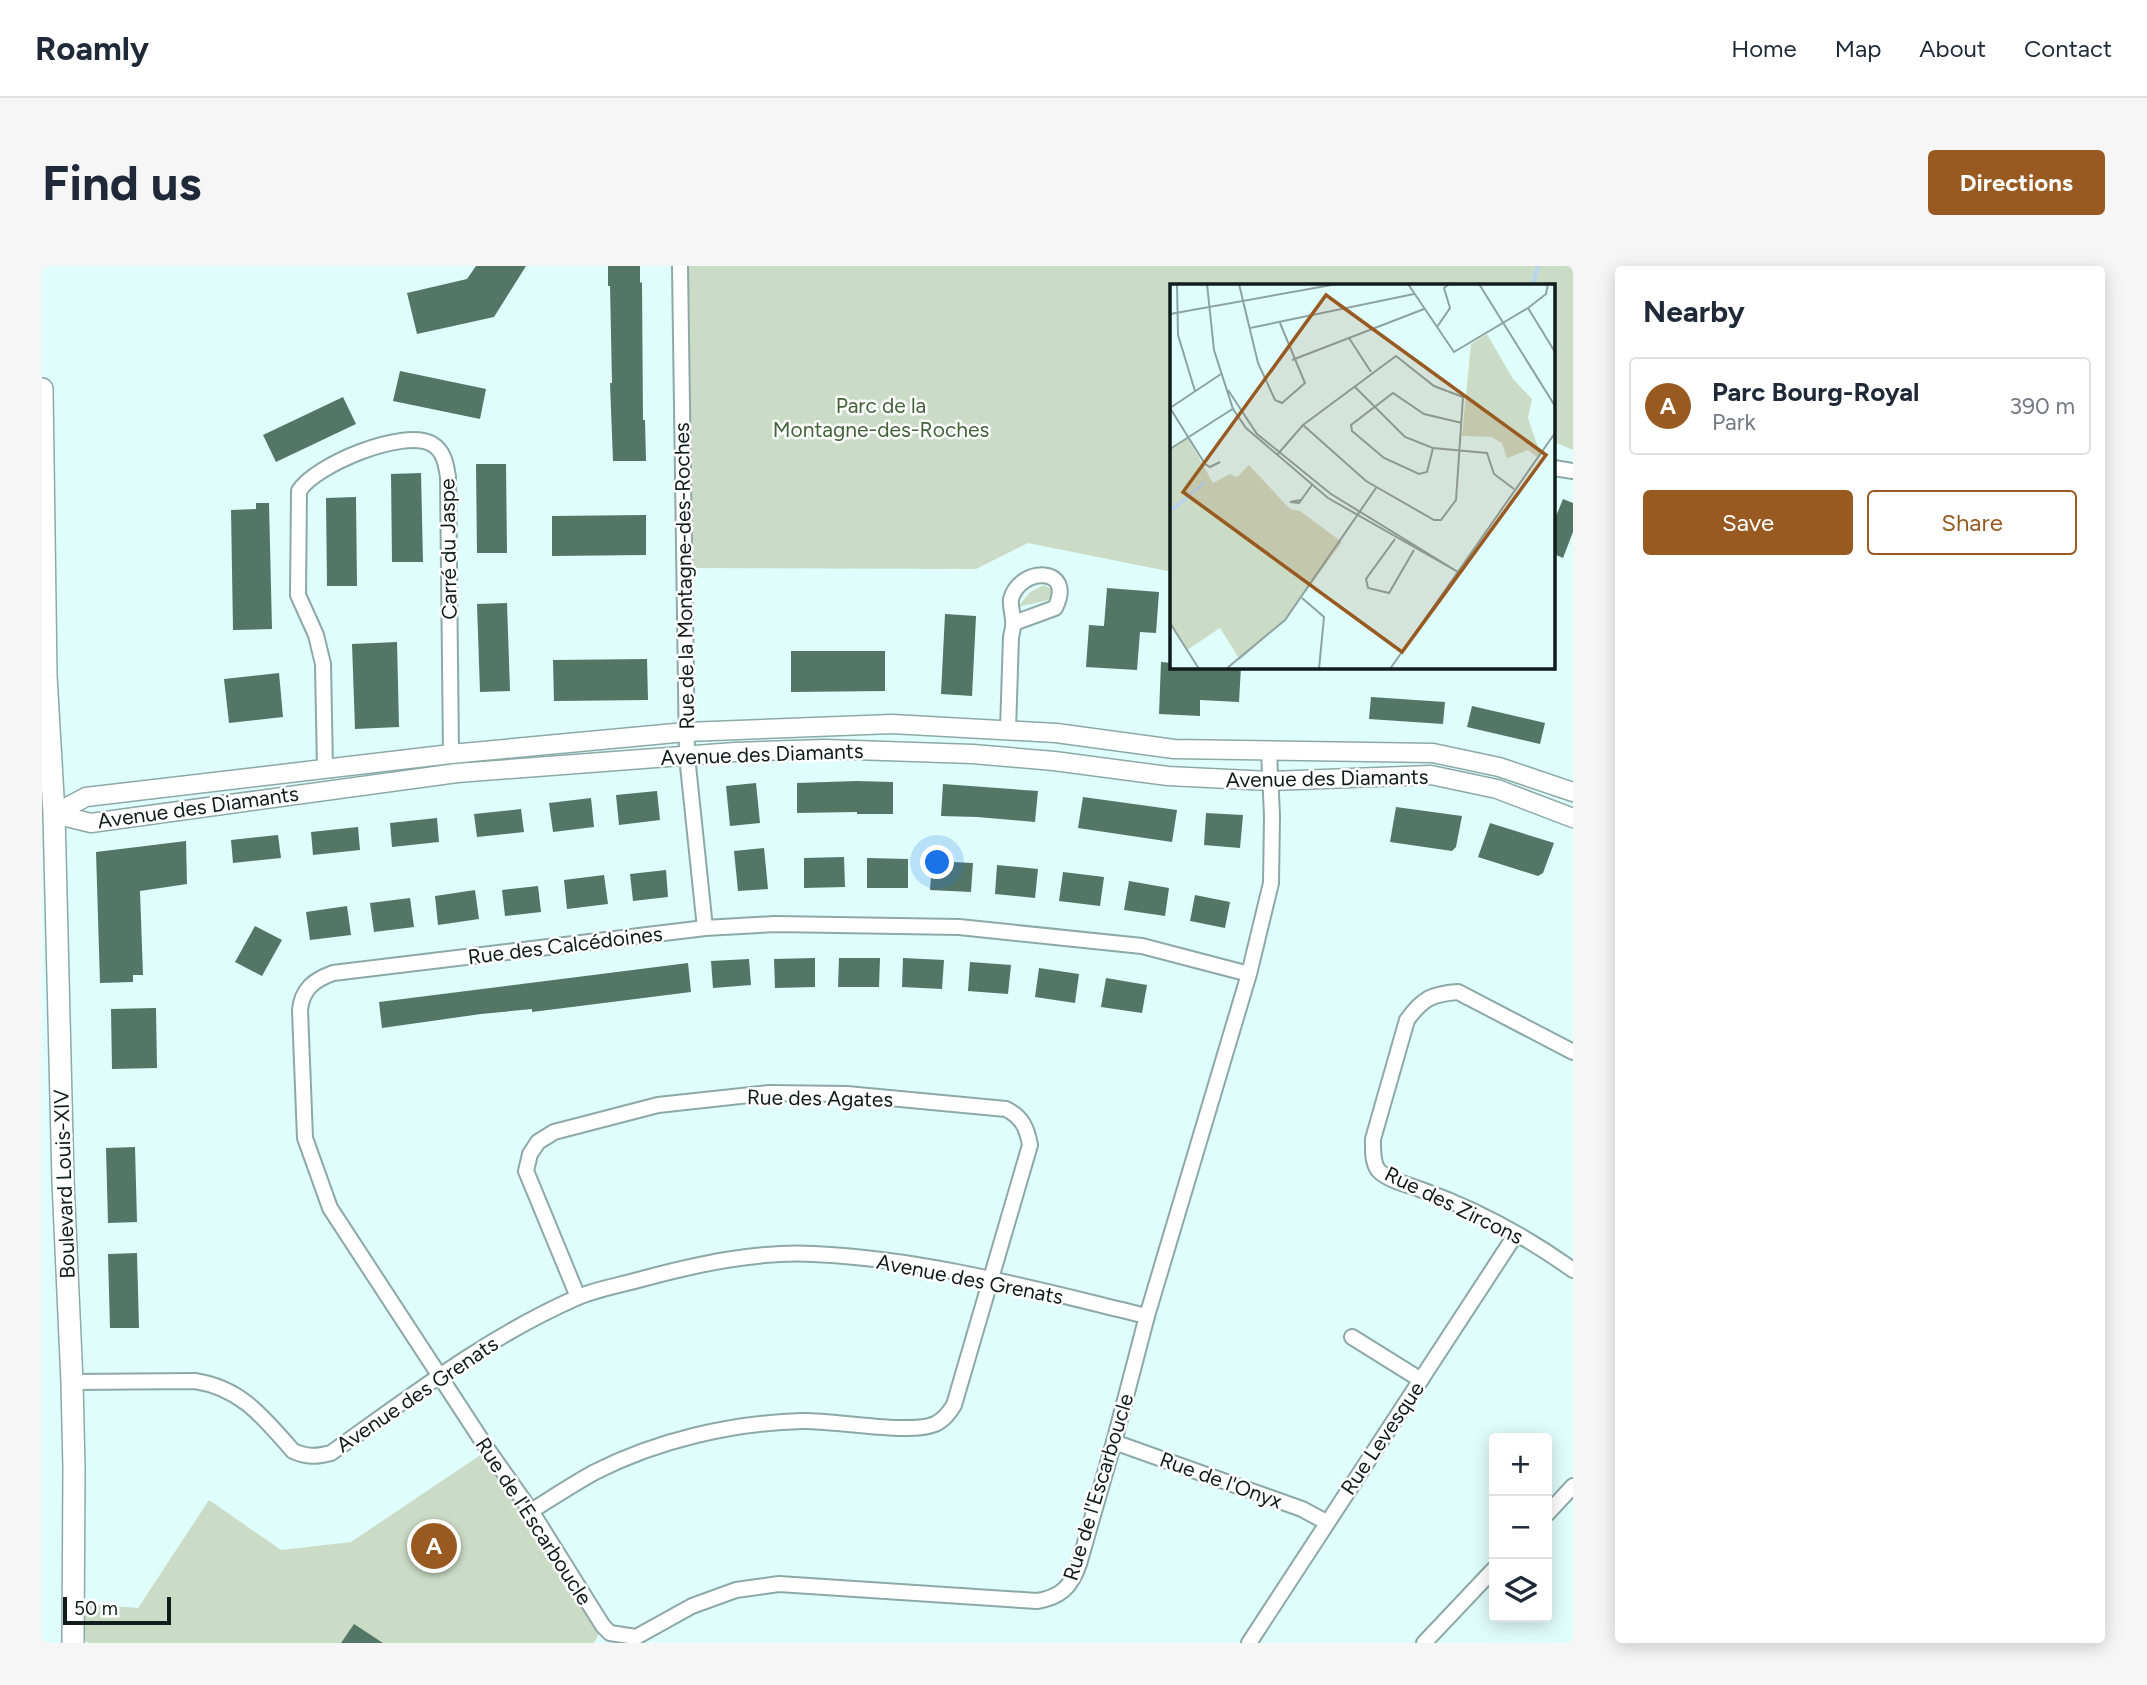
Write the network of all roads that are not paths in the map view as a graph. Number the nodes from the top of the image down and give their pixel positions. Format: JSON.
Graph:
{"nodes":[{"id":1,"x":680,"y":266,"type":"edge"},
{"id":2,"x":42,"y":389,"type":"edge"},
{"id":3,"x":1014,"y":623,"type":"dead end"},
{"id":4,"x":1008,"y":730,"type":"junction"},
{"id":5,"x":686,"y":732,"type":"junction"},
{"id":6,"x":1269,"y":751,"type":"junction"},
{"id":7,"x":451,"y":754,"type":"junction"},
{"id":8,"x":687,"y":756,"type":"junction"},
{"id":9,"x":325,"y":769,"type":"junction"},
{"id":10,"x":1270,"y":781,"type":"junction"},
{"id":11,"x":1573,"y":792,"type":"edge"},
{"id":12,"x":54,"y":814,"type":"junction"},
{"id":13,"x":1573,"y":818,"type":"edge"},
{"id":14,"x":705,"y":928,"type":"junction"},
{"id":15,"x":1249,"y":974,"type":"junction"},
{"id":16,"x":1573,"y":1052,"type":"edge"},
{"id":17,"x":1516,"y":1234,"type":"junction"},
{"id":18,"x":1573,"y":1270,"type":"edge"},
{"id":19,"x":992,"y":1279,"type":"junction"},
{"id":20,"x":578,"y":1297,"type":"junction"},
{"id":21,"x":1147,"y":1316,"type":"junction"},
{"id":22,"x":1352,"y":1337,"type":"dead end"},
{"id":23,"x":439,"y":1376,"type":"junction"},
{"id":24,"x":1421,"y":1380,"type":"junction"},
{"id":25,"x":72,"y":1382,"type":"junction"},
{"id":26,"x":1114,"y":1441,"type":"junction"},
{"id":27,"x":1573,"y":1486,"type":"edge"},
{"id":28,"x":1552,"y":1509,"type":"edge"},
{"id":29,"x":531,"y":1511,"type":"junction"},
{"id":30,"x":1326,"y":1522,"type":"junction"},
{"id":31,"x":1489,"y":1574,"type":"edge"},
{"id":32,"x":73,"y":1643,"type":"edge"},
{"id":33,"x":1249,"y":1643,"type":"edge"},
{"id":34,"x":1424,"y":1643,"type":"edge"}],
"edges":[{"from":1,"to":5,"type":"street","name":"Rue de la Montagne-des-Roches"},
{"from":2,"to":12,"type":"main road","name":"Boulevard Louis-XIV"},
{"from":3,"to":4,"type":"street"},
{"from":4,"to":5,"type":"street","name":"Avenue des Diamants"},
{"from":4,"to":6,"type":"street","name":"Avenue des Diamants"},
{"from":5,"to":7,"type":"street","name":"Avenue des Diamants"},
{"from":5,"to":8,"type":"street","name":"Rue de la Montagne-des-Roches"},
{"from":6,"to":10,"type":"street","name":"Rue de l'Escarboucle"},
{"from":6,"to":11,"type":"street","name":"Avenue des Diamants"},
{"from":7,"to":9,"type":"street","name":"Avenue des Diamants"},
{"from":7,"to":9,"type":"street","name":"Carré du Jaspe"},
{"from":8,"to":10,"type":"street","name":"Avenue des Diamants"},
{"from":8,"to":12,"type":"street","name":"Avenue des Diamants"},
{"from":8,"to":14,"type":"street","name":"Rue de la Montagne-des-Roches"},
{"from":9,"to":12,"type":"street","name":"Avenue des Diamants"},
{"from":10,"to":13,"type":"street","name":"Avenue des Diamants"},
{"from":10,"to":15,"type":"street","name":"Rue de l'Escarboucle"},
{"from":12,"to":25,"type":"main road","name":"Boulevard Louis-XIV"},
{"from":14,"to":15,"type":"street","name":"Rue des Calcédoines"},
{"from":14,"to":23,"type":"street","name":"Rue des Calcédoines"},
{"from":15,"to":21,"type":"street","name":"Rue de l'Escarboucle"},
{"from":16,"to":17,"type":"street","name":"Rue des Zircons"},
{"from":17,"to":18,"type":"street","name":"Rue des Zircons"},
{"from":17,"to":24,"type":"street","name":"Rue Levesque"},
{"from":19,"to":20,"type":"street","name":"Avenue des Grenats"},
{"from":19,"to":20,"type":"street","name":"Rue des Agates"},
{"from":19,"to":21,"type":"street","name":"Avenue des Grenats"},
{"from":19,"to":29,"type":"street"},
{"from":20,"to":23,"type":"street","name":"Avenue des Grenats"},
{"from":21,"to":26,"type":"street","name":"Rue de l'Escarboucle"},
{"from":22,"to":24,"type":"street"},
{"from":23,"to":25,"type":"street","name":"Avenue des Grenats"},
{"from":23,"to":29,"type":"street","name":"Rue de l'Escarboucle"},
{"from":24,"to":30,"type":"street","name":"Rue Levesque"},
{"from":25,"to":32,"type":"main road","name":"Boulevard Louis-XIV"},
{"from":26,"to":29,"type":"street","name":"Rue de l'Escarboucle"},
{"from":26,"to":30,"type":"street","name":"Rue de l'Onyx"},
{"from":27,"to":28,"type":"street"},
{"from":30,"to":33,"type":"street","name":"Rue Levesque"},
{"from":31,"to":34,"type":"street"}]}
